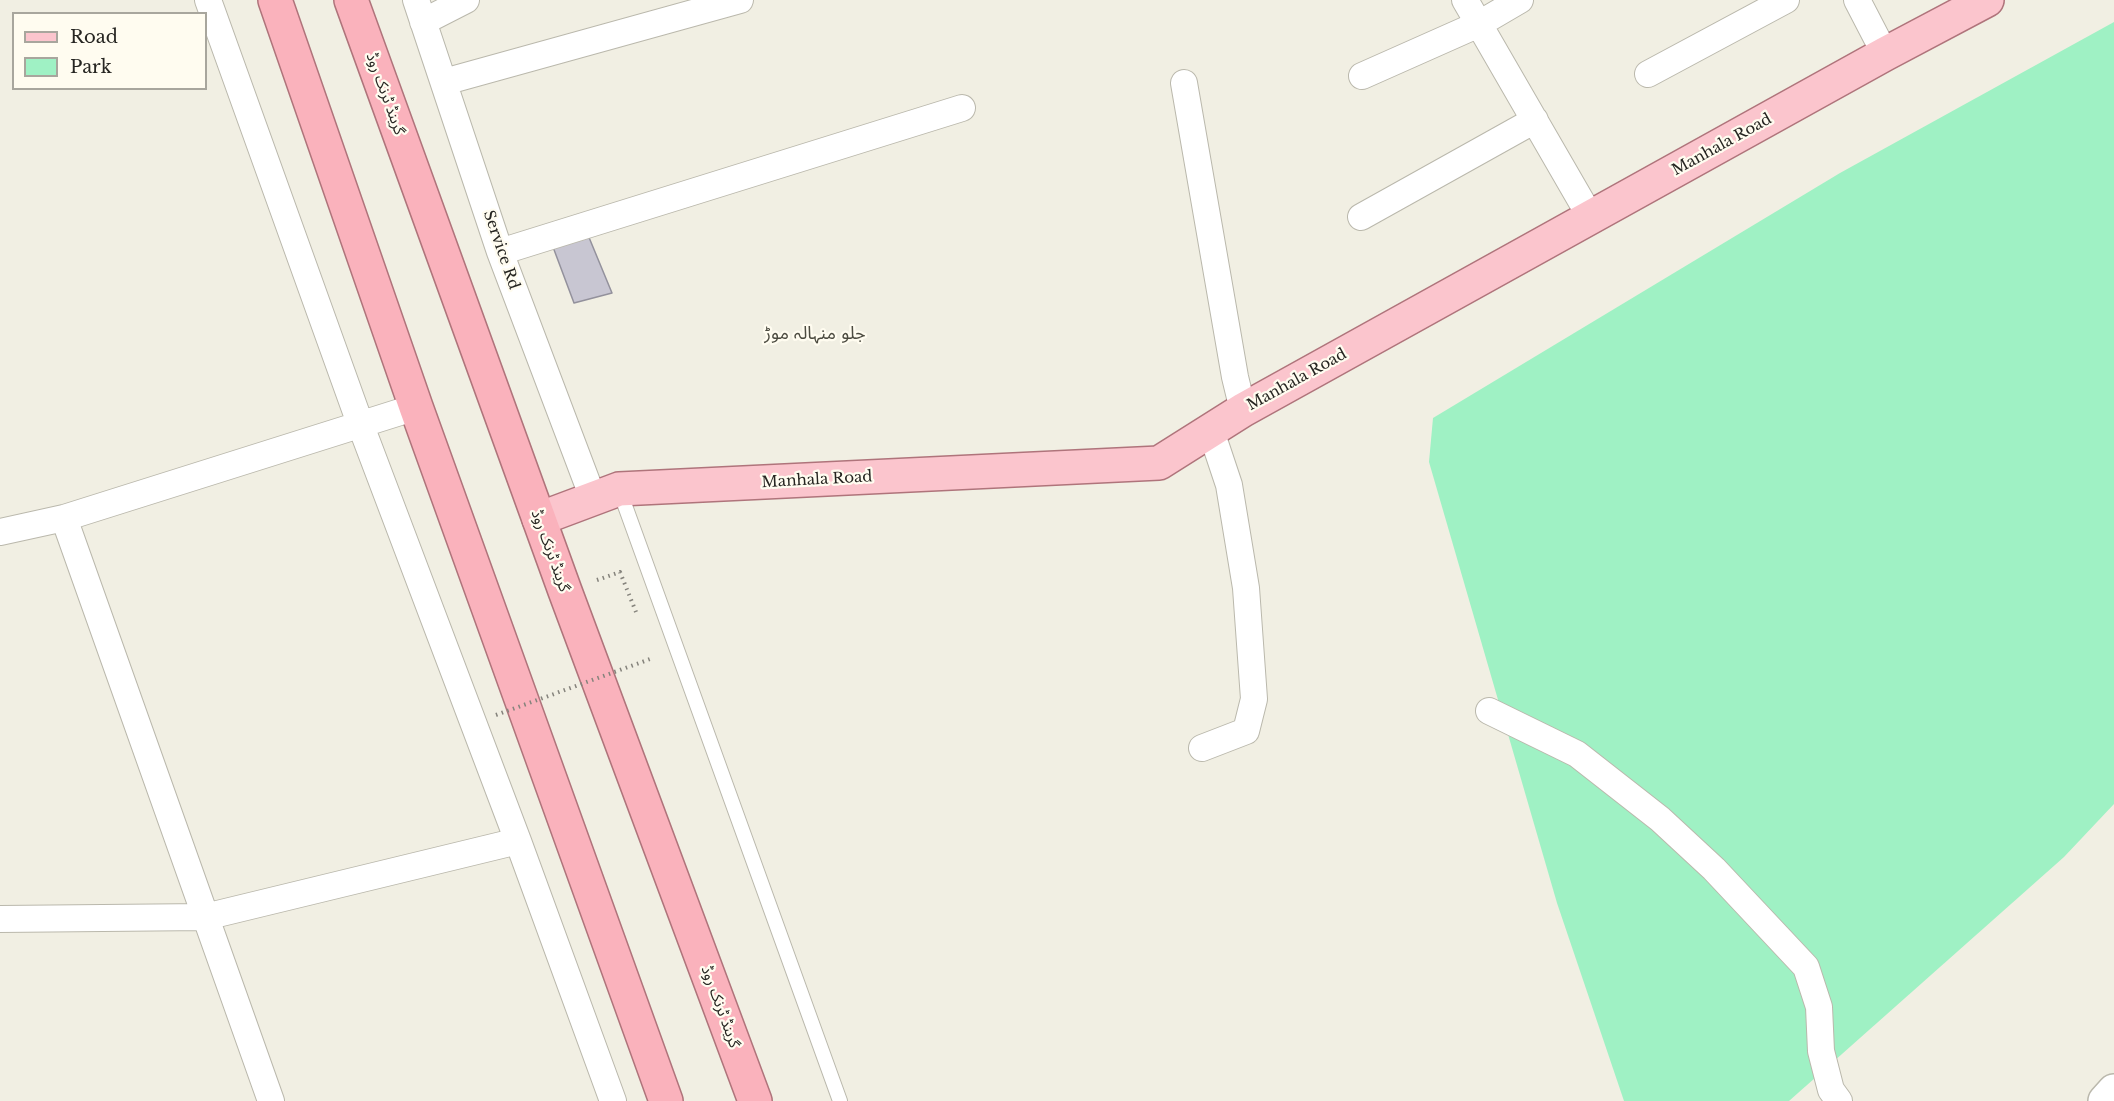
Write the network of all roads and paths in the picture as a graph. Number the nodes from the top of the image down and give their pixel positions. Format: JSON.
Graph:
{"nodes":[{"id":1,"x":208,"y":0,"type":"edge"},
{"id":2,"x":275,"y":0,"type":"edge"},
{"id":3,"x":351,"y":0,"type":"edge"},
{"id":4,"x":466,"y":0,"type":"edge"},
{"id":5,"x":740,"y":0,"type":"edge"},
{"id":6,"x":1465,"y":0,"type":"edge"},
{"id":7,"x":1520,"y":0,"type":"edge"},
{"id":8,"x":1786,"y":0,"type":"edge"},
{"id":9,"x":1857,"y":0,"type":"edge"},
{"id":10,"x":1987,"y":0,"type":"edge"},
{"id":11,"x":419,"y":11,"type":"edge"},
{"id":12,"x":1479,"y":24,"type":"junction"},
{"id":13,"x":1886,"y":54,"type":"junction"},
{"id":14,"x":1648,"y":74,"type":"dead end"},
{"id":15,"x":1362,"y":76,"type":"dead end"},
{"id":16,"x":444,"y":82,"type":"junction"},
{"id":17,"x":1184,"y":83,"type":"dead end"},
{"id":18,"x":962,"y":108,"type":"dead end"},
{"id":19,"x":1535,"y":120,"type":"junction"},
{"id":20,"x":1361,"y":217,"type":"dead end"},
{"id":21,"x":1591,"y":218,"type":"junction"},
{"id":22,"x":500,"y":252,"type":"junction"},
{"id":23,"x":416,"y":407,"type":"junction"},
{"id":24,"x":1243,"y":410,"type":"junction"},
{"id":25,"x":361,"y":426,"type":"junction"},
{"id":26,"x":1211,"y":430,"type":"junction"},
{"id":27,"x":606,"y":494,"type":"junction"},
{"id":28,"x":64,"y":518,"type":"junction"},
{"id":29,"x":539,"y":519,"type":"junction"},
{"id":30,"x":0,"y":532,"type":"edge"},
{"id":31,"x":653,"y":658,"type":"dead end"},
{"id":32,"x":1489,"y":711,"type":"dead end"},
{"id":33,"x":496,"y":715,"type":"dead end"},
{"id":34,"x":1202,"y":748,"type":"dead end"},
{"id":35,"x":518,"y":841,"type":"junction"},
{"id":36,"x":206,"y":917,"type":"junction"},
{"id":37,"x":0,"y":919,"type":"edge"},
{"id":38,"x":2114,"y":1091,"type":"edge"},
{"id":39,"x":271,"y":1101,"type":"edge"},
{"id":40,"x":613,"y":1101,"type":"edge"},
{"id":41,"x":666,"y":1101,"type":"edge"},
{"id":42,"x":755,"y":1101,"type":"edge"},
{"id":43,"x":840,"y":1101,"type":"edge"},
{"id":44,"x":1839,"y":1101,"type":"edge"},
{"id":45,"x":2105,"y":1101,"type":"edge"}],
"edges":[{"from":1,"to":25,"type":"street"},
{"from":2,"to":23,"type":"highway"},
{"from":3,"to":29,"type":"highway","name":"گرینڈ ٹرنک روڈ"},
{"from":4,"to":11,"type":"street"},
{"from":5,"to":16,"type":"street"},
{"from":6,"to":12,"type":"street"},
{"from":7,"to":12,"type":"street"},
{"from":8,"to":14,"type":"street"},
{"from":9,"to":13,"type":"street"},
{"from":10,"to":13,"type":"main road","name":"Manhala Road"},
{"from":11,"to":16,"type":"street","name":"Service Rd"},
{"from":12,"to":15,"type":"street"},
{"from":12,"to":19,"type":"street"},
{"from":13,"to":21,"type":"main road","name":"Manhala Road"},
{"from":16,"to":22,"type":"street","name":"Service Rd"},
{"from":17,"to":24,"type":"street"},
{"from":18,"to":22,"type":"street"},
{"from":19,"to":20,"type":"street"},
{"from":19,"to":21,"type":"street"},
{"from":21,"to":24,"type":"main road","name":"Manhala Road"},
{"from":22,"to":27,"type":"street","name":"Service Rd"},
{"from":23,"to":25,"type":"street"},
{"from":23,"to":41,"type":"highway"},
{"from":24,"to":26,"type":"main road","name":"Manhala Road"},
{"from":25,"to":28,"type":"street"},
{"from":25,"to":35,"type":"street"},
{"from":26,"to":27,"type":"main road","name":"Manhala Road"},
{"from":26,"to":34,"type":"street"},
{"from":27,"to":29,"type":"main road","name":"Manhala Road"},
{"from":27,"to":43,"type":"lane"},
{"from":28,"to":30,"type":"street"},
{"from":28,"to":36,"type":"street"},
{"from":29,"to":42,"type":"highway","name":"گرینڈ ٹرنک روڈ"},
{"from":31,"to":33,"type":"path","bridge":true},
{"from":32,"to":44,"type":"street"},
{"from":35,"to":36,"type":"street"},
{"from":35,"to":40,"type":"street"},
{"from":36,"to":37,"type":"street"},
{"from":36,"to":39,"type":"street"},
{"from":38,"to":45,"type":"main road"}]}
